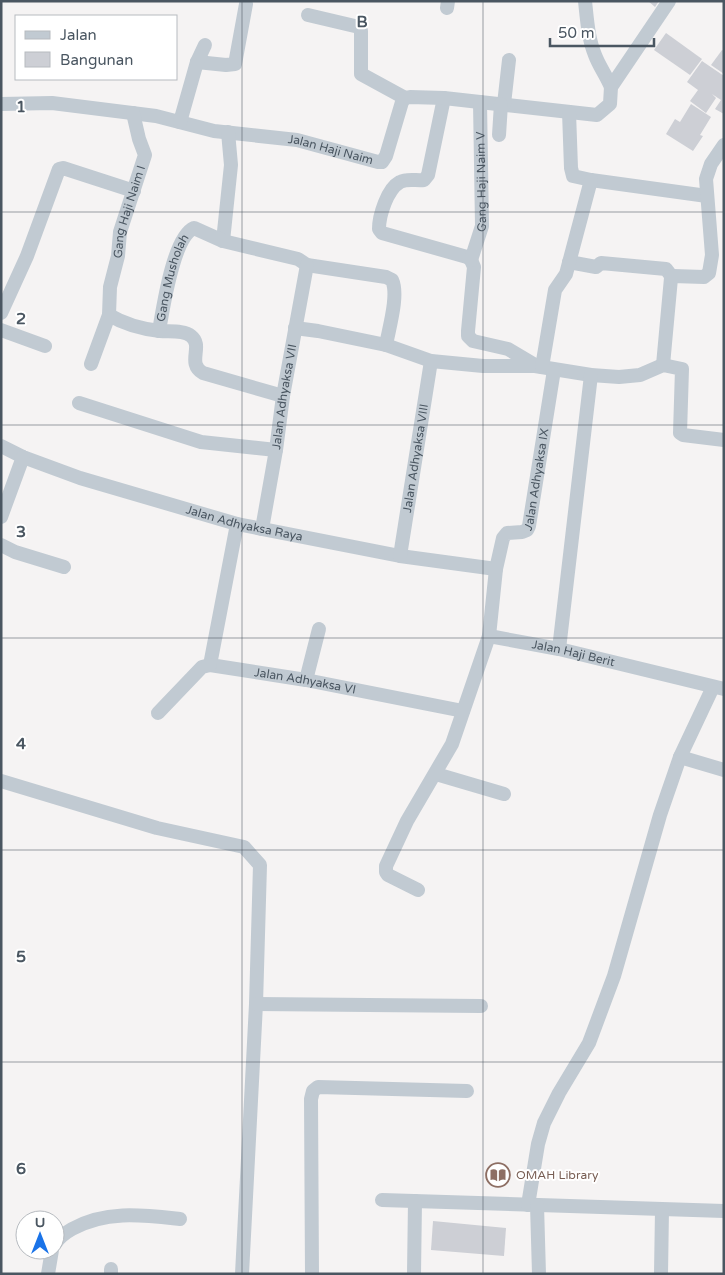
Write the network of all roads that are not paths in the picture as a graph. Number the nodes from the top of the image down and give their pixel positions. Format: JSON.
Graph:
{"nodes":[{"id":1,"x":585,"y":1,"type":"edge"},
{"id":2,"x":669,"y":1,"type":"edge"},
{"id":3,"x":246,"y":4,"type":"dead end"},
{"id":4,"x":308,"y":16,"type":"dead end"},
{"id":5,"x":205,"y":45,"type":"dead end"},
{"id":6,"x":509,"y":60,"type":"dead end"},
{"id":7,"x":197,"y":62,"type":"junction"},
{"id":8,"x":611,"y":87,"type":"junction"},
{"id":9,"x":405,"y":98,"type":"junction"},
{"id":10,"x":444,"y":98,"type":"junction"},
{"id":11,"x":480,"y":102,"type":"junction"},
{"id":12,"x":1,"y":104,"type":"edge"},
{"id":13,"x":502,"y":104,"type":"junction"},
{"id":14,"x":569,"y":112,"type":"junction"},
{"id":15,"x":133,"y":113,"type":"junction"},
{"id":16,"x":180,"y":122,"type":"junction"},
{"id":17,"x":228,"y":132,"type":"junction"},
{"id":18,"x":498,"y":135,"type":"dead end"},
{"id":19,"x":724,"y":145,"type":"edge"},
{"id":20,"x":591,"y":180,"type":"junction"},
{"id":21,"x":134,"y":191,"type":"junction"},
{"id":22,"x":707,"y":196,"type":"junction"},
{"id":23,"x":223,"y":241,"type":"junction"},
{"id":24,"x":471,"y":260,"type":"junction"},
{"id":25,"x":569,"y":262,"type":"junction"},
{"id":26,"x":307,"y":265,"type":"junction"},
{"id":27,"x":672,"y":277,"type":"junction"},
{"id":28,"x":1,"y":313,"type":"edge"},
{"id":29,"x":109,"y":315,"type":"junction"},
{"id":30,"x":295,"y":328,"type":"junction"},
{"id":31,"x":1,"y":330,"type":"edge"},
{"id":32,"x":160,"y":331,"type":"junction"},
{"id":33,"x":386,"y":345,"type":"junction"},
{"id":34,"x":45,"y":346,"type":"dead end"},
{"id":35,"x":431,"y":361,"type":"junction"},
{"id":36,"x":91,"y":364,"type":"dead end"},
{"id":37,"x":663,"y":365,"type":"junction"},
{"id":38,"x":544,"y":367,"type":"junction"},
{"id":39,"x":591,"y":375,"type":"junction"},
{"id":40,"x":283,"y":396,"type":"junction"},
{"id":41,"x":79,"y":403,"type":"dead end"},
{"id":42,"x":724,"y":440,"type":"edge"},
{"id":43,"x":1,"y":446,"type":"edge"},
{"id":44,"x":276,"y":450,"type":"junction"},
{"id":45,"x":23,"y":457,"type":"junction"},
{"id":46,"x":1,"y":517,"type":"edge"},
{"id":47,"x":237,"y":524,"type":"junction"},
{"id":48,"x":262,"y":528,"type":"junction"},
{"id":49,"x":1,"y":545,"type":"edge"},
{"id":50,"x":400,"y":556,"type":"junction"},
{"id":51,"x":64,"y":567,"type":"dead end"},
{"id":52,"x":496,"y":569,"type":"junction"},
{"id":53,"x":319,"y":629,"type":"dead end"},
{"id":54,"x":489,"y":636,"type":"junction"},
{"id":55,"x":559,"y":649,"type":"junction"},
{"id":56,"x":210,"y":665,"type":"junction"},
{"id":57,"x":306,"y":680,"type":"junction"},
{"id":58,"x":719,"y":688,"type":"edge"},
{"id":59,"x":463,"y":711,"type":"junction"},
{"id":60,"x":158,"y":714,"type":"dead end"},
{"id":61,"x":680,"y":757,"type":"junction"},
{"id":62,"x":724,"y":770,"type":"edge"},
{"id":63,"x":436,"y":774,"type":"junction"},
{"id":64,"x":1,"y":781,"type":"edge"},
{"id":65,"x":504,"y":794,"type":"dead end"},
{"id":66,"x":418,"y":890,"type":"dead end"},
{"id":67,"x":256,"y":1004,"type":"junction"},
{"id":68,"x":481,"y":1006,"type":"dead end"},
{"id":69,"x":466,"y":1091,"type":"dead end"},
{"id":70,"x":382,"y":1200,"type":"dead end"},
{"id":71,"x":415,"y":1201,"type":"junction"},
{"id":72,"x":532,"y":1205,"type":"junction"},
{"id":73,"x":662,"y":1210,"type":"junction"},
{"id":74,"x":724,"y":1211,"type":"edge"},
{"id":75,"x":180,"y":1219,"type":"dead end"},
{"id":76,"x":65,"y":1233,"type":"edge"},
{"id":77,"x":50,"y":1260,"type":"edge"},
{"id":78,"x":48,"y":1274,"type":"edge"},
{"id":79,"x":242,"y":1274,"type":"edge"},
{"id":80,"x":312,"y":1274,"type":"edge"},
{"id":81,"x":414,"y":1274,"type":"edge"},
{"id":82,"x":539,"y":1274,"type":"edge"},
{"id":83,"x":662,"y":1274,"type":"edge"}],
"edges":[{"from":1,"to":8,"type":"street"},
{"from":2,"to":8,"type":"street"},
{"from":3,"to":7,"type":"street"},
{"from":4,"to":9,"type":"street"},
{"from":5,"to":7,"type":"street"},
{"from":6,"to":13,"type":"street"},
{"from":7,"to":16,"type":"street"},
{"from":8,"to":14,"type":"street"},
{"from":9,"to":10,"type":"street"},
{"from":9,"to":17,"type":"street","name":"Jalan Haji Naim"},
{"from":10,"to":11,"type":"street"},
{"from":10,"to":24,"type":"street"},
{"from":11,"to":13,"type":"street"},
{"from":11,"to":24,"type":"street","name":"Gang Haji Naim V"},
{"from":12,"to":15,"type":"street","name":"Jalan Haji Naim"},
{"from":13,"to":14,"type":"street"},
{"from":13,"to":18,"type":"street"},
{"from":14,"to":20,"type":"street"},
{"from":15,"to":16,"type":"street","name":"Jalan Haji Naim"},
{"from":15,"to":21,"type":"street","name":"Gang Haji Naim I"},
{"from":16,"to":17,"type":"street","name":"Jalan Haji Naim"},
{"from":17,"to":23,"type":"street"},
{"from":19,"to":22,"type":"street"},
{"from":20,"to":22,"type":"street"},
{"from":20,"to":25,"type":"street"},
{"from":21,"to":28,"type":"street"},
{"from":21,"to":29,"type":"street","name":"Gang Haji Naim I"},
{"from":22,"to":27,"type":"street"},
{"from":23,"to":26,"type":"street"},
{"from":23,"to":32,"type":"street","name":"Gang Musholah"},
{"from":24,"to":38,"type":"street"},
{"from":25,"to":27,"type":"street"},
{"from":25,"to":38,"type":"street"},
{"from":26,"to":30,"type":"street","name":"Jalan Adhyaksa VII"},
{"from":26,"to":33,"type":"street"},
{"from":27,"to":37,"type":"street"},
{"from":29,"to":32,"type":"street"},
{"from":29,"to":36,"type":"street","name":"Gang Haji Naim I"},
{"from":30,"to":33,"type":"street"},
{"from":30,"to":40,"type":"street","name":"Jalan Adhyaksa VII"},
{"from":31,"to":34,"type":"street"},
{"from":32,"to":40,"type":"street"},
{"from":33,"to":35,"type":"street"},
{"from":35,"to":38,"type":"street"},
{"from":35,"to":50,"type":"street","name":"Jalan Adhyaksa VIII"},
{"from":37,"to":39,"type":"street"},
{"from":37,"to":42,"type":"street"},
{"from":38,"to":39,"type":"street"},
{"from":38,"to":52,"type":"street","name":"Jalan Adhyaksa IX"},
{"from":39,"to":55,"type":"street"},
{"from":40,"to":44,"type":"street","name":"Jalan Adhyaksa VII"},
{"from":41,"to":44,"type":"street"},
{"from":43,"to":45,"type":"street","name":"Jalan Adhyaksa Raya"},
{"from":44,"to":48,"type":"street","name":"Jalan Adhyaksa VII"},
{"from":45,"to":46,"type":"street"},
{"from":45,"to":47,"type":"street","name":"Jalan Adhyaksa Raya"},
{"from":47,"to":48,"type":"street","name":"Jalan Adhyaksa Raya"},
{"from":47,"to":56,"type":"street"},
{"from":48,"to":50,"type":"street","name":"Jalan Adhyaksa Raya"},
{"from":49,"to":51,"type":"street"},
{"from":50,"to":52,"type":"street","name":"Jalan Adhyaksa Raya"},
{"from":52,"to":54,"type":"street"},
{"from":53,"to":57,"type":"street"},
{"from":54,"to":55,"type":"street","name":"Jalan Haji Berit"},
{"from":54,"to":59,"type":"street"},
{"from":55,"to":58,"type":"street","name":"Jalan Haji Berit"},
{"from":56,"to":57,"type":"street","name":"Jalan Adhyaksa VI"},
{"from":56,"to":60,"type":"street"},
{"from":57,"to":59,"type":"street","name":"Jalan Adhyaksa VI"},
{"from":58,"to":61,"type":"street"},
{"from":59,"to":63,"type":"street"},
{"from":61,"to":62,"type":"street"},
{"from":61,"to":72,"type":"street"},
{"from":63,"to":65,"type":"street"},
{"from":63,"to":66,"type":"street"},
{"from":64,"to":67,"type":"street"},
{"from":67,"to":68,"type":"street"},
{"from":67,"to":79,"type":"street"},
{"from":69,"to":80,"type":"street"},
{"from":70,"to":71,"type":"street"},
{"from":71,"to":72,"type":"street"},
{"from":71,"to":81,"type":"street"},
{"from":72,"to":73,"type":"street"},
{"from":72,"to":82,"type":"street"},
{"from":73,"to":74,"type":"street"},
{"from":73,"to":83,"type":"street"},
{"from":75,"to":76,"type":"street"},
{"from":77,"to":78,"type":"street"}]}
